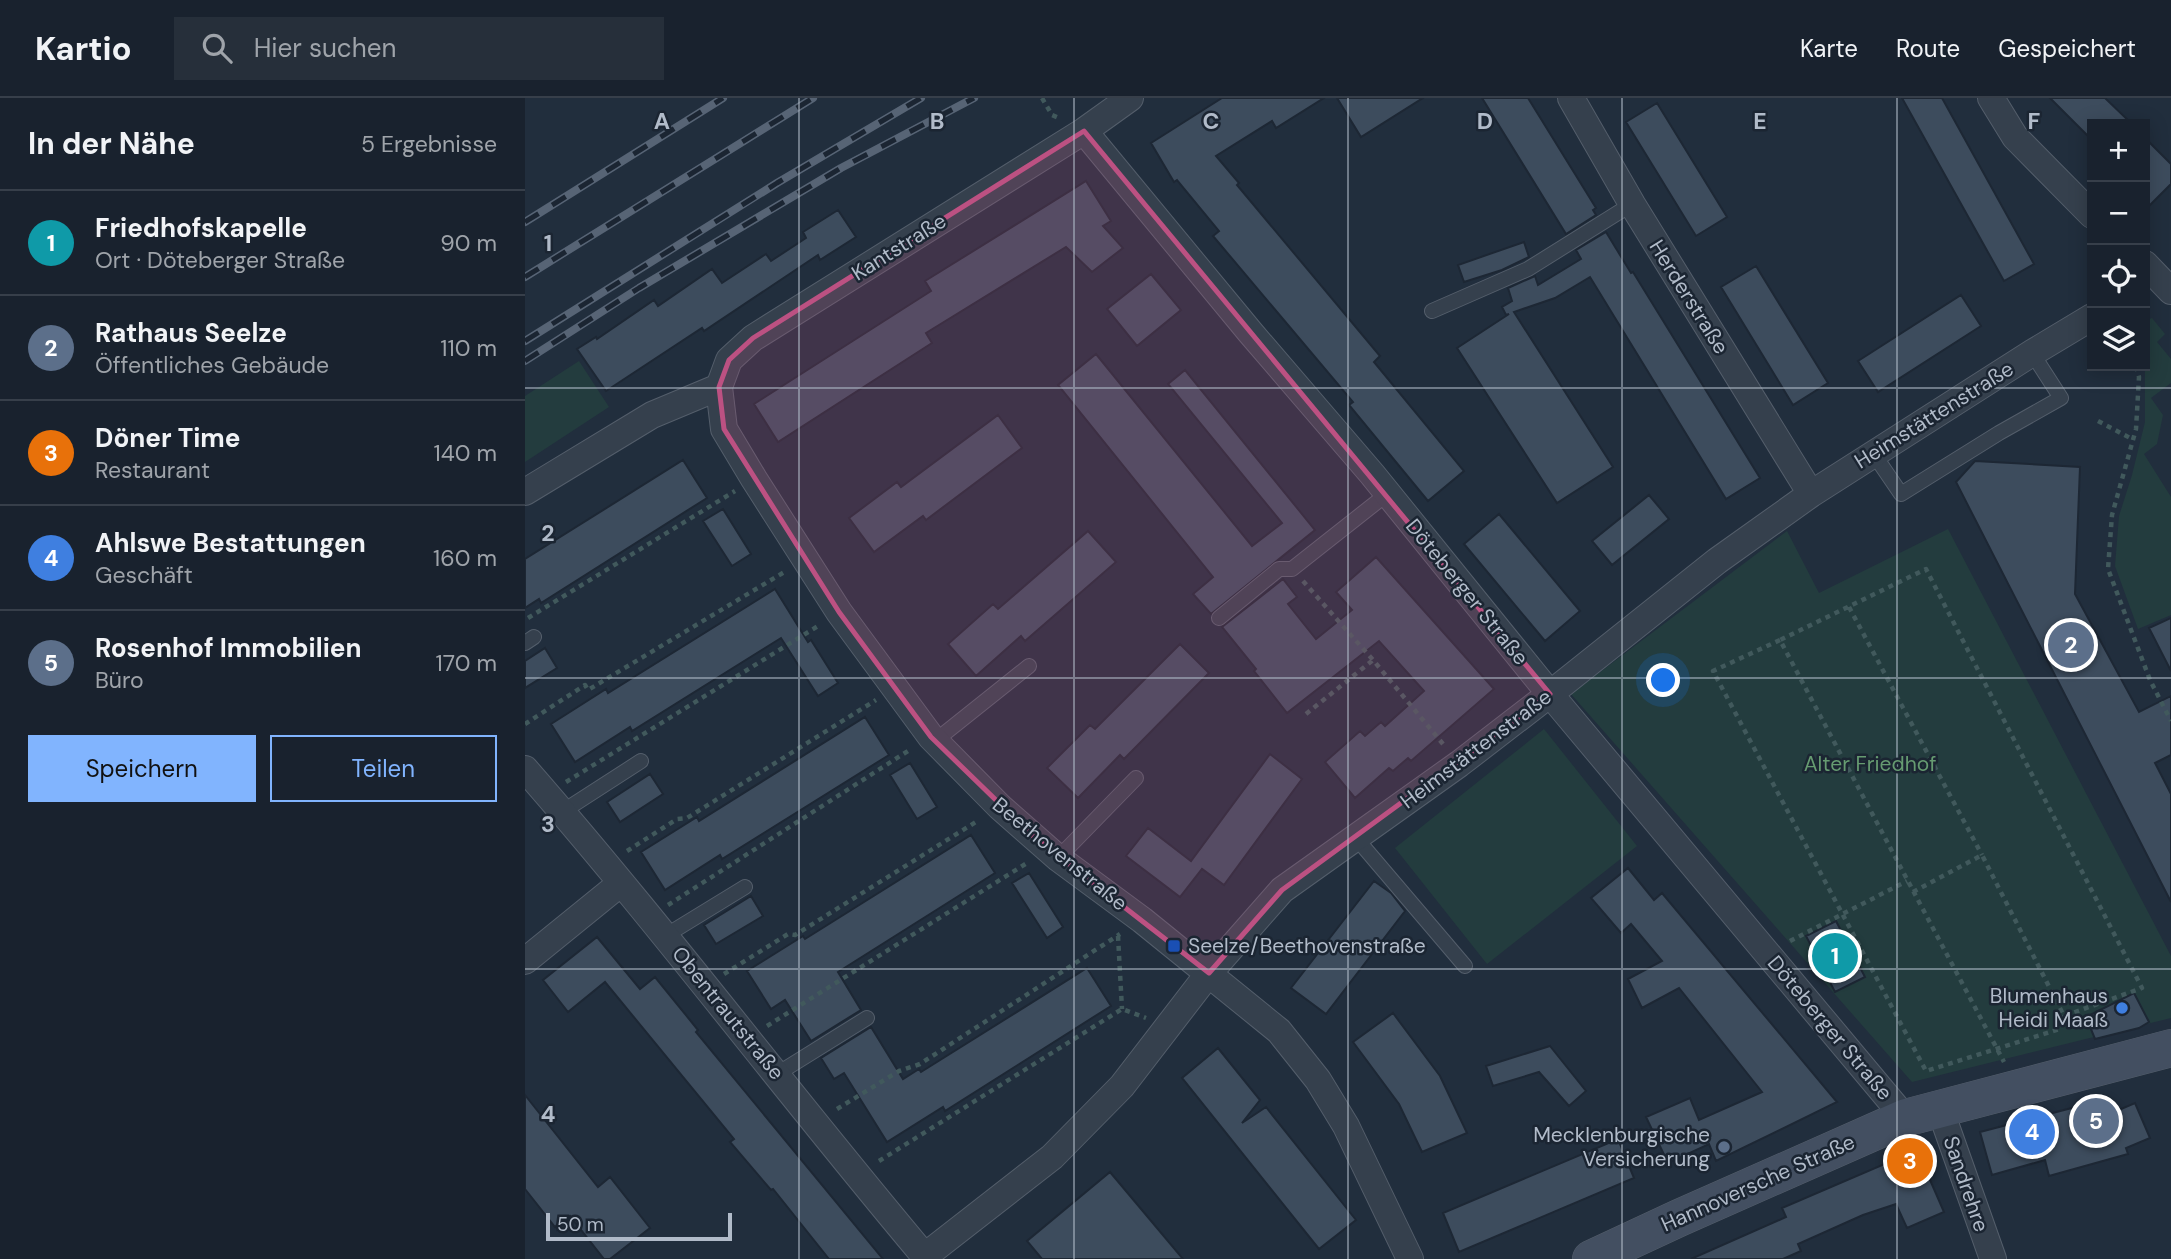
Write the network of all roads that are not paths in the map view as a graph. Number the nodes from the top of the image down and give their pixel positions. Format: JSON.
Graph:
{"nodes":[{"id":1,"x":1130,"y":98,"type":"edge"},
{"id":2,"x":1571,"y":98,"type":"edge"},
{"id":3,"x":1991,"y":98,"type":"edge"},
{"id":4,"x":1084,"y":131,"type":"junction"},
{"id":5,"x":1632,"y":204,"type":"junction"},
{"id":6,"x":2087,"y":210,"type":"edge"},
{"id":7,"x":1432,"y":311,"type":"dead end"},
{"id":8,"x":2087,"y":320,"type":"edge"},
{"id":9,"x":2032,"y":353,"type":"junction"},
{"id":10,"x":719,"y":387,"type":"junction"},
{"id":11,"x":1873,"y":453,"type":"junction"},
{"id":12,"x":525,"y":492,"type":"edge"},
{"id":13,"x":1387,"y":494,"type":"junction"},
{"id":14,"x":1811,"y":494,"type":"junction"},
{"id":15,"x":1219,"y":618,"type":"dead end"},
{"id":16,"x":1029,"y":666,"type":"dead end"},
{"id":17,"x":1551,"y":694,"type":"junction"},
{"id":18,"x":933,"y":739,"type":"junction"},
{"id":19,"x":641,"y":761,"type":"dead end"},
{"id":20,"x":525,"y":769,"type":"edge"},
{"id":21,"x":1136,"y":778,"type":"dead end"},
{"id":22,"x":555,"y":803,"type":"junction"},
{"id":23,"x":1356,"y":838,"type":"junction"},
{"id":24,"x":1053,"y":854,"type":"junction"},
{"id":25,"x":613,"y":874,"type":"junction"},
{"id":26,"x":745,"y":887,"type":"dead end"},
{"id":27,"x":657,"y":926,"type":"junction"},
{"id":28,"x":525,"y":961,"type":"edge"},
{"id":29,"x":1465,"y":966,"type":"dead end"},
{"id":30,"x":1209,"y":973,"type":"junction"},
{"id":31,"x":867,"y":1018,"type":"dead end"},
{"id":32,"x":2166,"y":1053,"type":"edge"},
{"id":33,"x":777,"y":1073,"type":"junction"},
{"id":34,"x":1940,"y":1109,"type":"junction"},
{"id":35,"x":1905,"y":1118,"type":"junction"},
{"id":36,"x":926,"y":1258,"type":"edge"},
{"id":37,"x":1410,"y":1259,"type":"edge"},
{"id":38,"x":1591,"y":1259,"type":"edge"},
{"id":39,"x":1993,"y":1259,"type":"edge"}],
"edges":[{"from":1,"to":4,"type":"street","name":"Kantstraße"},
{"from":2,"to":5,"type":"street","name":"Herderstraße"},
{"from":3,"to":6,"type":"street"},
{"from":4,"to":10,"type":"street","name":"Kantstraße"},
{"from":4,"to":13,"type":"street","name":"Döteberger Straße"},
{"from":5,"to":7,"type":"lane"},
{"from":5,"to":14,"type":"street","name":"Herderstraße"},
{"from":8,"to":9,"type":"street","name":"Heimstättenstraße"},
{"from":9,"to":11,"type":"street","name":"Heimstättenstraße"},
{"from":9,"to":11,"type":"lane"},
{"from":10,"to":12,"type":"street"},
{"from":10,"to":18,"type":"street","name":"Beethovenstraße"},
{"from":11,"to":14,"type":"street","name":"Heimstättenstraße"},
{"from":13,"to":15,"type":"lane"},
{"from":13,"to":17,"type":"street","name":"Döteberger Straße"},
{"from":14,"to":17,"type":"street","name":"Heimstättenstraße"},
{"from":16,"to":18,"type":"lane"},
{"from":17,"to":23,"type":"street","name":"Heimstättenstraße"},
{"from":17,"to":35,"type":"street","name":"Döteberger Straße"},
{"from":18,"to":24,"type":"street","name":"Beethovenstraße"},
{"from":19,"to":22,"type":"lane"},
{"from":20,"to":22,"type":"street","name":"Obentrautstraße"},
{"from":21,"to":24,"type":"lane"},
{"from":22,"to":25,"type":"street","name":"Obentrautstraße"},
{"from":23,"to":29,"type":"lane"},
{"from":23,"to":30,"type":"street","name":"Heimstättenstraße"},
{"from":24,"to":30,"type":"street","name":"Beethovenstraße"},
{"from":25,"to":27,"type":"street","name":"Obentrautstraße"},
{"from":25,"to":28,"type":"street"},
{"from":26,"to":27,"type":"lane"},
{"from":27,"to":33,"type":"street","name":"Obentrautstraße"},
{"from":30,"to":36,"type":"street","name":"Heimstättenstraße"},
{"from":30,"to":37,"type":"street","name":"Beethovenstraße"},
{"from":31,"to":33,"type":"lane"},
{"from":32,"to":34,"type":"street","name":"Hannoversche Straße"},
{"from":33,"to":36,"type":"street","name":"Obentrautstraße"},
{"from":34,"to":35,"type":"street","name":"Hannoversche Straße"},
{"from":34,"to":39,"type":"street","name":"Sandrehre"},
{"from":35,"to":38,"type":"street","name":"Hannoversche Straße"}]}
